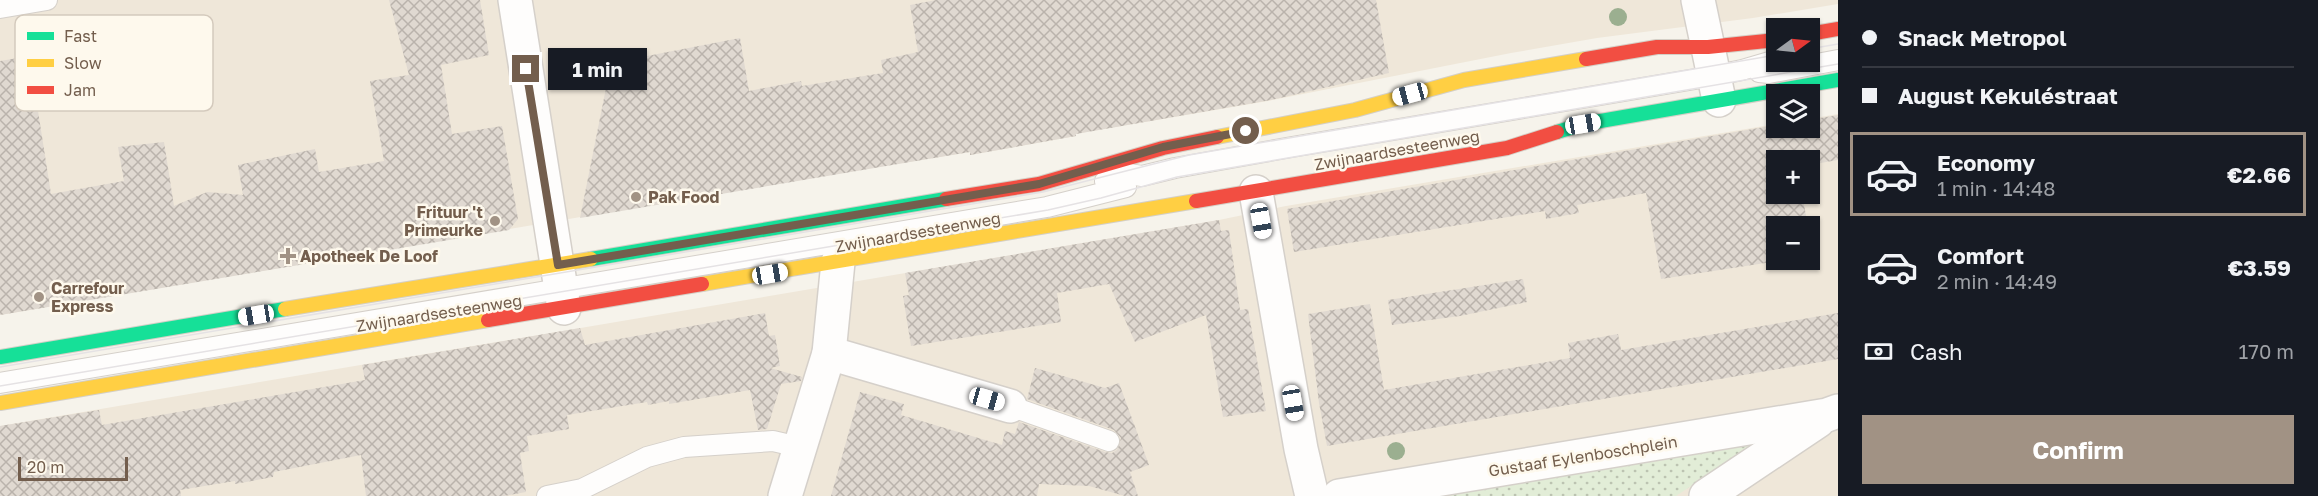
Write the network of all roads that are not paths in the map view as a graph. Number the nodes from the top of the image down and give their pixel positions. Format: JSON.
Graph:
{"nodes":[{"id":1,"x":47,"y":0,"type":"edge"},
{"id":2,"x":515,"y":0,"type":"edge"},
{"id":3,"x":1698,"y":0,"type":"edge"},
{"id":4,"x":0,"y":8,"type":"edge"},
{"id":5,"x":1838,"y":29,"type":"edge"},
{"id":6,"x":1820,"y":32,"type":"edge"},
{"id":7,"x":1766,"y":46,"type":"edge"},
{"id":8,"x":1838,"y":49,"type":"edge"},
{"id":9,"x":1820,"y":52,"type":"edge"},
{"id":10,"x":1838,"y":60,"type":"edge"},
{"id":11,"x":1766,"y":62,"type":"edge"},
{"id":12,"x":1720,"y":73,"type":"junction"},
{"id":13,"x":1838,"y":80,"type":"edge"},
{"id":14,"x":1142,"y":176,"type":"junction"},
{"id":15,"x":1256,"y":192,"type":"junction"},
{"id":16,"x":838,"y":262,"type":"junction"},
{"id":17,"x":558,"y":265,"type":"junction"},
{"id":18,"x":564,"y":308,"type":"junction"},
{"id":19,"x":829,"y":353,"type":"junction"},
{"id":20,"x":0,"y":357,"type":"edge"},
{"id":21,"x":0,"y":371,"type":"edge"},
{"id":22,"x":0,"y":382,"type":"edge"},
{"id":23,"x":0,"y":403,"type":"edge"},
{"id":24,"x":1010,"y":406,"type":"joint"},
{"id":25,"x":1832,"y":413,"type":"edge"},
{"id":26,"x":1109,"y":441,"type":"dead end"},
{"id":27,"x":799,"y":447,"type":"junction"},
{"id":28,"x":547,"y":496,"type":"edge"},
{"id":29,"x":785,"y":496,"type":"edge"},
{"id":30,"x":1312,"y":496,"type":"edge"},
{"id":31,"x":1339,"y":496,"type":"edge"},
{"id":32,"x":1706,"y":496,"type":"edge"}],
"edges":[{"from":1,"to":4,"type":"lane"},
{"from":2,"to":17,"type":"street"},
{"from":3,"to":12,"type":"street"},
{"from":5,"to":6,"type":"street"},
{"from":7,"to":12,"type":"street","name":"Zwijnaardsesteenweg"},
{"from":8,"to":9,"type":"lane"},
{"from":10,"to":12,"type":"lane"},
{"from":11,"to":12,"type":"lane"},
{"from":12,"to":13,"type":"street","name":"Zwijnaardsesteenweg"},
{"from":12,"to":14,"type":"lane"},
{"from":12,"to":15,"type":"street","name":"Zwijnaardsesteenweg"},
{"from":12,"to":17,"type":"street","name":"Zwijnaardsesteenweg"},
{"from":14,"to":21,"type":"lane"},
{"from":14,"to":22,"type":"lane"},
{"from":15,"to":16,"type":"street","name":"Zwijnaardsesteenweg"},
{"from":15,"to":30,"type":"street"},
{"from":16,"to":18,"type":"street","name":"Zwijnaardsesteenweg"},
{"from":16,"to":19,"type":"street"},
{"from":17,"to":18,"type":"street"},
{"from":17,"to":20,"type":"street","name":"Zwijnaardsesteenweg"},
{"from":18,"to":23,"type":"street","name":"Zwijnaardsesteenweg"},
{"from":19,"to":24,"type":"street"},
{"from":19,"to":27,"type":"street"},
{"from":24,"to":26,"type":"lane"},
{"from":25,"to":31,"type":"street","name":"Gustaaf Eylenboschplein"},
{"from":25,"to":32,"type":"street","name":"Gustaaf Eylenboschplein"},
{"from":27,"to":28,"type":"lane"},
{"from":27,"to":29,"type":"street"}]}
